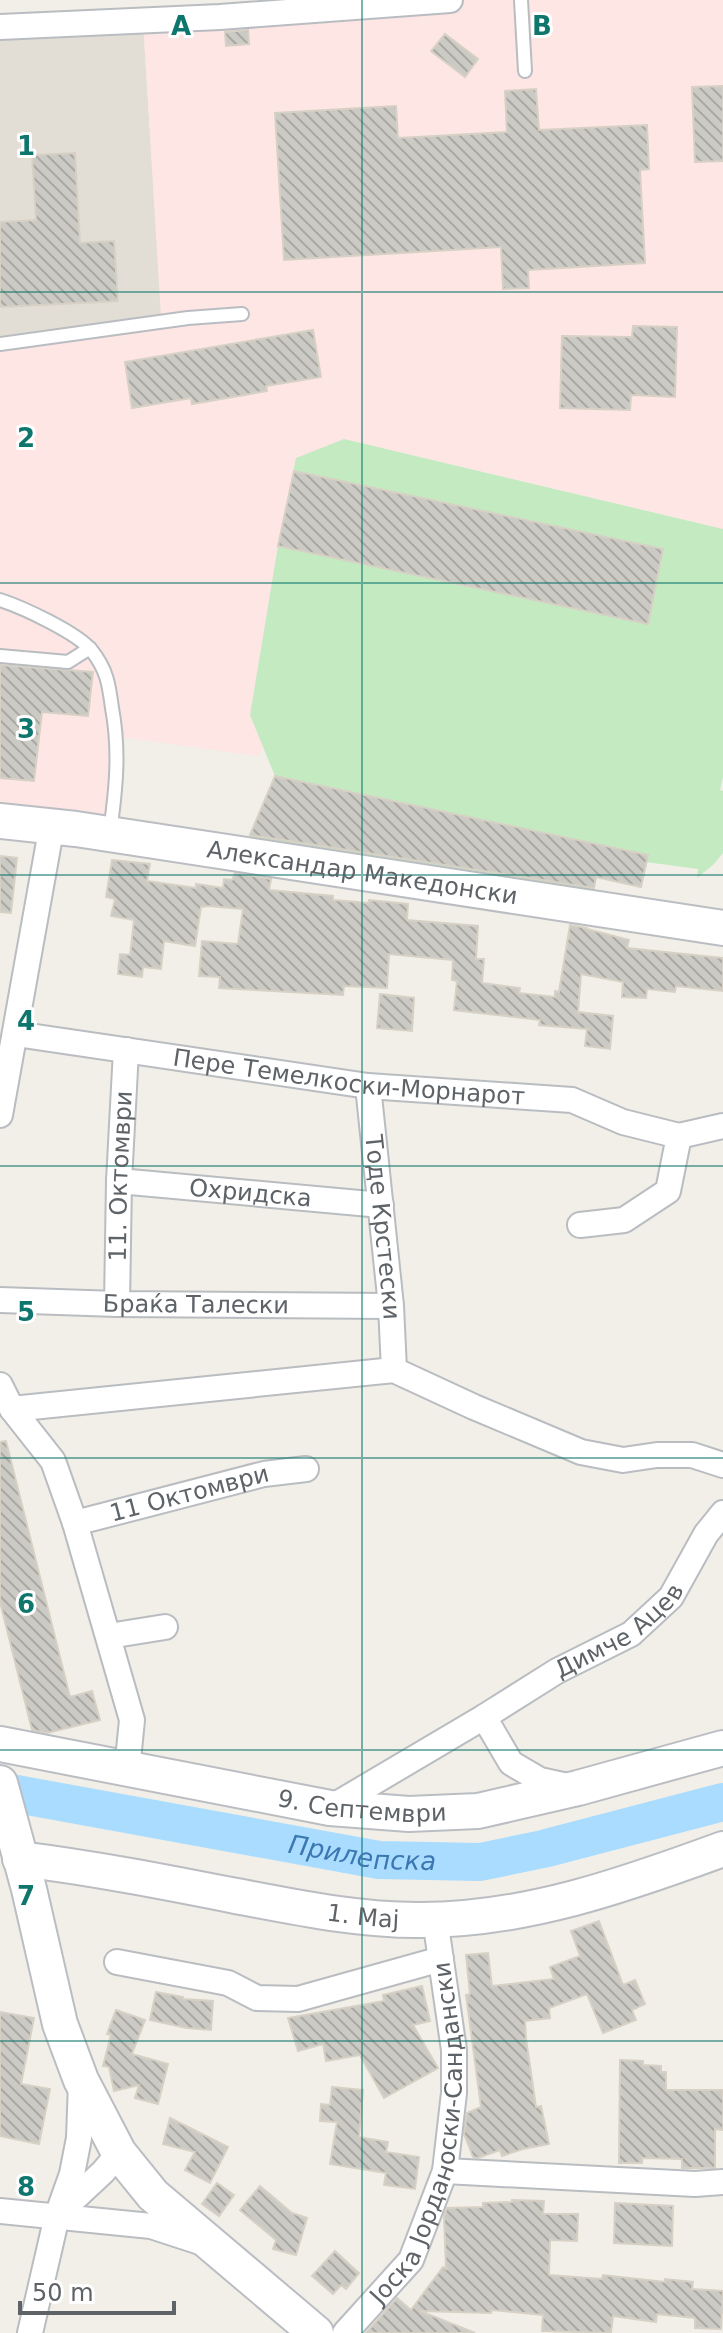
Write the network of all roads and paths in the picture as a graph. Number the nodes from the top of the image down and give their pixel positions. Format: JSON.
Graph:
{"nodes":[{"id":1,"x":450,"y":0,"type":"edge"},
{"id":2,"x":521,"y":0,"type":"edge"},
{"id":3,"x":0,"y":27,"type":"edge"},
{"id":4,"x":525,"y":71,"type":"dead end"},
{"id":5,"x":242,"y":314,"type":"dead end"},
{"id":6,"x":0,"y":344,"type":"edge"},
{"id":7,"x":0,"y":600,"type":"edge"},
{"id":8,"x":90,"y":648,"type":"junction"},
{"id":9,"x":0,"y":656,"type":"edge"},
{"id":10,"x":0,"y":821,"type":"edge"},
{"id":11,"x":52,"y":825,"type":"junction"},
{"id":12,"x":110,"y":834,"type":"junction"},
{"id":13,"x":723,"y":928,"type":"edge"},
{"id":14,"x":16,"y":1034,"type":"junction"},
{"id":15,"x":126,"y":1050,"type":"junction"},
{"id":16,"x":368,"y":1086,"type":"junction"},
{"id":17,"x":0,"y":1115,"type":"edge"},
{"id":18,"x":723,"y":1126,"type":"edge"},
{"id":19,"x":679,"y":1136,"type":"junction"},
{"id":20,"x":119,"y":1181,"type":"junction"},
{"id":21,"x":381,"y":1205,"type":"junction"},
{"id":22,"x":580,"y":1225,"type":"dead end"},
{"id":23,"x":0,"y":1300,"type":"edge"},
{"id":24,"x":117,"y":1304,"type":"junction"},
{"id":25,"x":391,"y":1306,"type":"junction"},
{"id":26,"x":394,"y":1370,"type":"junction"},
{"id":27,"x":0,"y":1385,"type":"edge"},
{"id":28,"x":12,"y":1409,"type":"junction"},
{"id":29,"x":723,"y":1465,"type":"edge"},
{"id":30,"x":306,"y":1469,"type":"dead end"},
{"id":31,"x":723,"y":1513,"type":"edge"},
{"id":32,"x":75,"y":1523,"type":"junction"},
{"id":33,"x":165,"y":1627,"type":"dead end"},
{"id":34,"x":109,"y":1636,"type":"junction"},
{"id":35,"x":484,"y":1717,"type":"junction"},
{"id":36,"x":0,"y":1744,"type":"edge"},
{"id":37,"x":723,"y":1748,"type":"edge"},
{"id":38,"x":127,"y":1770,"type":"junction"},
{"id":39,"x":0,"y":1783,"type":"edge"},
{"id":40,"x":578,"y":1788,"type":"junction"},
{"id":41,"x":330,"y":1808,"type":"junction"},
{"id":42,"x":723,"y":1849,"type":"edge"},
{"id":43,"x":10,"y":1856,"type":"edge"},
{"id":44,"x":435,"y":1919,"type":"junction"},
{"id":45,"x":441,"y":1959,"type":"junction"},
{"id":46,"x":117,"y":1962,"type":"dead end"},
{"id":47,"x":81,"y":2080,"type":"junction"},
{"id":48,"x":119,"y":2153,"type":"junction"},
{"id":49,"x":445,"y":2171,"type":"junction"},
{"id":50,"x":723,"y":2182,"type":"edge"},
{"id":51,"x":0,"y":2211,"type":"edge"},
{"id":52,"x":57,"y":2216,"type":"junction"},
{"id":53,"x":210,"y":2245,"type":"junction"},
{"id":54,"x":30,"y":2333,"type":"edge"},
{"id":55,"x":316,"y":2333,"type":"edge"},
{"id":56,"x":345,"y":2333,"type":"edge"}],
"edges":[{"from":1,"to":3,"type":"street"},
{"from":2,"to":4,"type":"lane"},
{"from":5,"to":6,"type":"lane"},
{"from":7,"to":8,"type":"lane"},
{"from":8,"to":9,"type":"lane"},
{"from":8,"to":12,"type":"lane"},
{"from":10,"to":11,"type":"street","name":"Александар Македонски"},
{"from":11,"to":12,"type":"street","name":"Александар Македонски"},
{"from":11,"to":14,"type":"street"},
{"from":12,"to":13,"type":"street","name":"Александар Македонски"},
{"from":14,"to":15,"type":"street","name":"Пере Темелкоски-Морнарот"},
{"from":14,"to":17,"type":"street"},
{"from":15,"to":16,"type":"street","name":"Пере Темелкоски-Морнарот"},
{"from":15,"to":20,"type":"street","name":"11. Октомври"},
{"from":16,"to":19,"type":"street","name":"Пере Темелкоски-Морнарот"},
{"from":16,"to":21,"type":"street","name":"Тоде Крстески"},
{"from":18,"to":19,"type":"street","name":"Пере Темелкоски-Морнарот"},
{"from":19,"to":22,"type":"street"},
{"from":20,"to":21,"type":"street","name":"Охридска"},
{"from":20,"to":24,"type":"street","name":"11. Октомври"},
{"from":21,"to":25,"type":"street","name":"Тоде Крстески"},
{"from":23,"to":24,"type":"street","name":"Браќа Талески"},
{"from":24,"to":25,"type":"street","name":"Браќа Талески"},
{"from":25,"to":26,"type":"street","name":"Тоде Крстески"},
{"from":26,"to":28,"type":"street"},
{"from":26,"to":29,"type":"street"},
{"from":27,"to":28,"type":"street"},
{"from":28,"to":32,"type":"street"},
{"from":30,"to":32,"type":"street","name":"11 Октомври"},
{"from":31,"to":35,"type":"street","name":"Димче Ацев"},
{"from":32,"to":34,"type":"street"},
{"from":33,"to":34,"type":"street"},
{"from":34,"to":38,"type":"street"},
{"from":35,"to":40,"type":"street"},
{"from":35,"to":41,"type":"street","name":"Димче Ацев"},
{"from":36,"to":38,"type":"street","name":"9. Септември"},
{"from":37,"to":40,"type":"street","name":"9. Септември"},
{"from":38,"to":41,"type":"street","name":"9. Септември"},
{"from":39,"to":43,"type":"street"},
{"from":40,"to":41,"type":"street","name":"9. Септември"},
{"from":42,"to":44,"type":"street","name":"1. Мај"},
{"from":43,"to":44,"type":"street","name":"1. Мај"},
{"from":43,"to":47,"type":"street"},
{"from":44,"to":45,"type":"street","name":"Јоска Јорданоски-Сандански"},
{"from":45,"to":46,"type":"street","name":"1. Мај"},
{"from":45,"to":49,"type":"street","name":"Јоска Јорданоски-Сандански"},
{"from":47,"to":48,"type":"street"},
{"from":47,"to":52,"type":"street"},
{"from":48,"to":52,"type":"street"},
{"from":48,"to":53,"type":"street"},
{"from":49,"to":50,"type":"street"},
{"from":49,"to":56,"type":"street","name":"Јоска Јорданоски-Сандански"},
{"from":51,"to":52,"type":"street"},
{"from":52,"to":53,"type":"street"},
{"from":52,"to":54,"type":"street"},
{"from":53,"to":55,"type":"street"}]}
